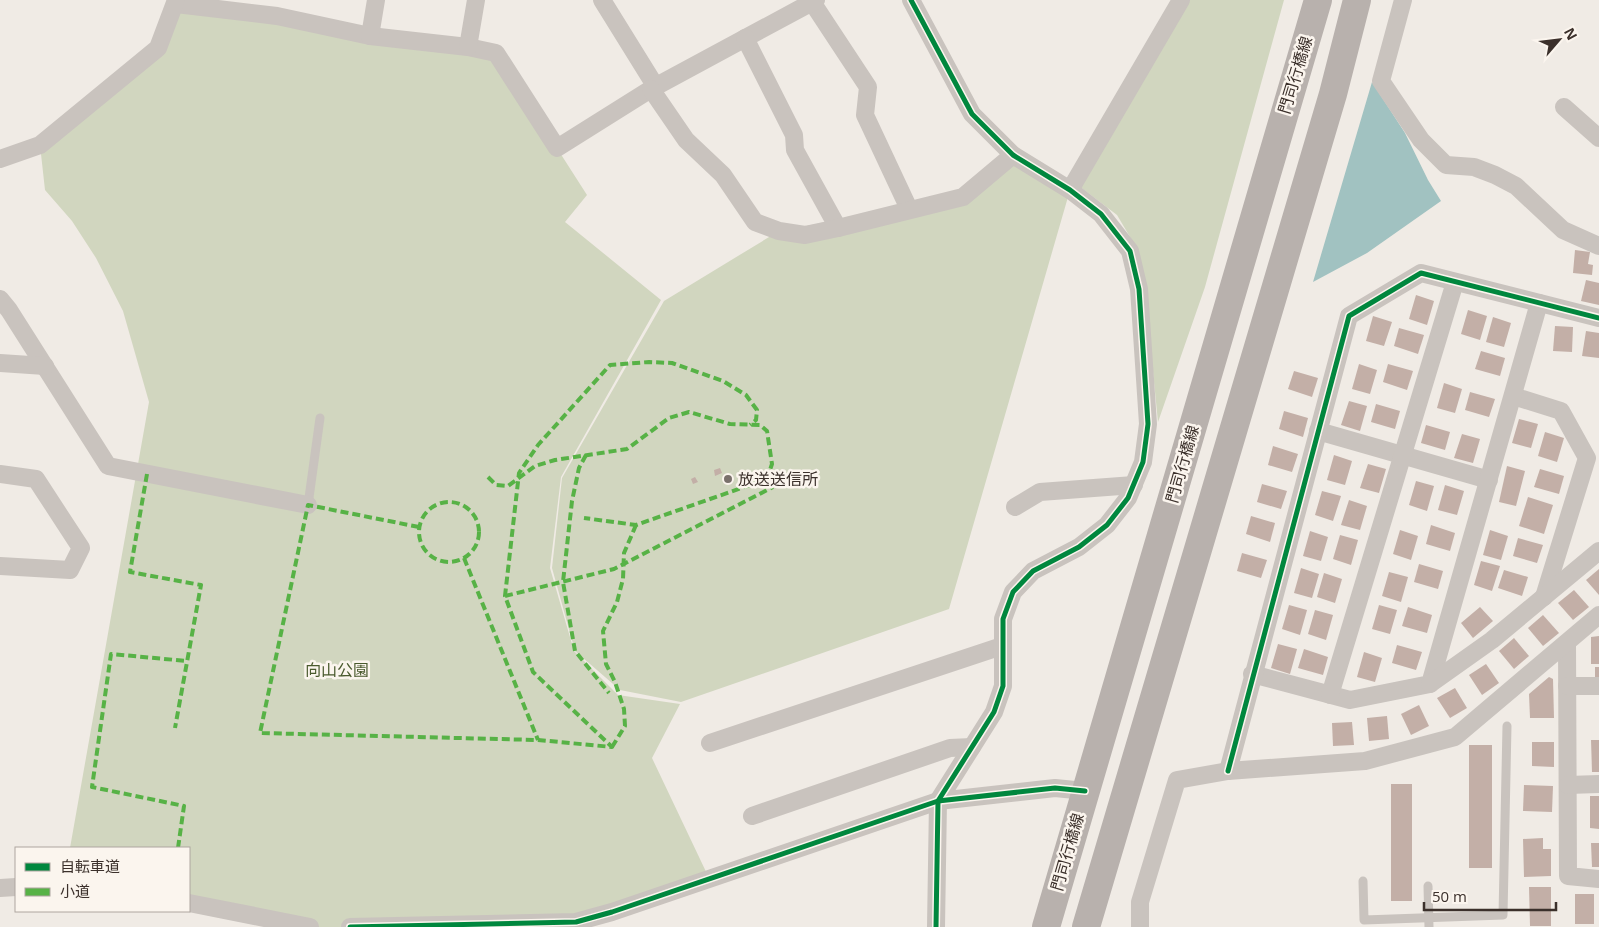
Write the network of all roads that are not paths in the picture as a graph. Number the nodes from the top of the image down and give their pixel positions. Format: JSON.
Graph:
{"nodes":[{"id":1,"x":376,"y":0,"type":"edge"},
{"id":2,"x":476,"y":0,"type":"edge"},
{"id":3,"x":602,"y":0,"type":"edge"},
{"id":4,"x":912,"y":0,"type":"edge"},
{"id":5,"x":1181,"y":0,"type":"edge"},
{"id":6,"x":1318,"y":0,"type":"edge"},
{"id":7,"x":1357,"y":0,"type":"edge"},
{"id":8,"x":1403,"y":0,"type":"edge"},
{"id":9,"x":814,"y":1,"type":"edge"},
{"id":10,"x":176,"y":2,"type":"edge"},
{"id":11,"x":267,"y":7,"type":"edge"},
{"id":12,"x":786,"y":7,"type":"edge"},
{"id":13,"x":370,"y":36,"type":"junction"},
{"id":14,"x":745,"y":38,"type":"junction"},
{"id":15,"x":468,"y":47,"type":"junction"},
{"id":16,"x":654,"y":88,"type":"junction"},
{"id":17,"x":1564,"y":107,"type":"dead end"},
{"id":18,"x":1599,"y":138,"type":"edge"},
{"id":19,"x":1013,"y":155,"type":"junction"},
{"id":20,"x":0,"y":159,"type":"edge"},
{"id":21,"x":1070,"y":190,"type":"junction"},
{"id":22,"x":909,"y":209,"type":"junction"},
{"id":23,"x":838,"y":228,"type":"junction"},
{"id":24,"x":1599,"y":246,"type":"edge"},
{"id":25,"x":1455,"y":282,"type":"junction"},
{"id":26,"x":0,"y":299,"type":"edge"},
{"id":27,"x":1539,"y":303,"type":"junction"},
{"id":28,"x":1599,"y":318,"type":"edge"},
{"id":29,"x":0,"y":363,"type":"edge"},
{"id":30,"x":45,"y":366,"type":"junction"},
{"id":31,"x":1513,"y":396,"type":"junction"},
{"id":32,"x":320,"y":418,"type":"dead end"},
{"id":33,"x":1318,"y":431,"type":"junction"},
{"id":34,"x":1402,"y":456,"type":"junction"},
{"id":35,"x":0,"y":474,"type":"edge"},
{"id":36,"x":1489,"y":480,"type":"junction"},
{"id":37,"x":1134,"y":485,"type":"junction"},
{"id":38,"x":308,"y":505,"type":"joint"},
{"id":39,"x":1015,"y":507,"type":"dead end"},
{"id":40,"x":1599,"y":551,"type":"edge"},
{"id":41,"x":0,"y":566,"type":"edge"},
{"id":42,"x":1544,"y":597,"type":"junction"},
{"id":43,"x":1599,"y":615,"type":"edge"},
{"id":44,"x":1567,"y":643,"type":"junction"},
{"id":45,"x":1002,"y":646,"type":"junction"},
{"id":46,"x":1252,"y":674,"type":"junction"},
{"id":47,"x":1430,"y":684,"type":"junction"},
{"id":48,"x":1567,"y":686,"type":"junction"},
{"id":49,"x":1599,"y":686,"type":"edge"},
{"id":50,"x":1330,"y":694,"type":"junction"},
{"id":51,"x":1507,"y":726,"type":"dead end"},
{"id":52,"x":710,"y":743,"type":"dead end"},
{"id":53,"x":972,"y":747,"type":"junction"},
{"id":54,"x":1228,"y":771,"type":"junction"},
{"id":55,"x":1599,"y":784,"type":"edge"},
{"id":56,"x":1568,"y":785,"type":"junction"},
{"id":57,"x":1085,"y":791,"type":"junction"},
{"id":58,"x":938,"y":802,"type":"junction"},
{"id":59,"x":752,"y":816,"type":"dead end"},
{"id":60,"x":1599,"y":879,"type":"edge"},
{"id":61,"x":1363,"y":881,"type":"dead end"},
{"id":62,"x":1428,"y":886,"type":"dead end"},
{"id":63,"x":0,"y":888,"type":"edge"},
{"id":64,"x":15,"y":888,"type":"edge"},
{"id":65,"x":190,"y":902,"type":"edge"},
{"id":66,"x":234,"y":920,"type":"edge"},
{"id":67,"x":612,"y":920,"type":"edge"},
{"id":68,"x":1429,"y":922,"type":"edge"},
{"id":69,"x":310,"y":927,"type":"edge"},
{"id":70,"x":350,"y":927,"type":"edge"},
{"id":71,"x":936,"y":927,"type":"edge"},
{"id":72,"x":1046,"y":927,"type":"edge"},
{"id":73,"x":1086,"y":927,"type":"edge"},
{"id":74,"x":1140,"y":927,"type":"edge"}],
"edges":[{"from":1,"to":13,"type":"street"},
{"from":2,"to":15,"type":"street"},
{"from":3,"to":16,"type":"street"},
{"from":4,"to":19,"type":"street"},
{"from":5,"to":21,"type":"street"},
{"from":6,"to":57,"type":"main road","name":"門司行橋線"},
{"from":7,"to":73,"type":"main road"},
{"from":8,"to":24,"type":"street"},
{"from":9,"to":12,"type":"street"},
{"from":9,"to":22,"type":"street"},
{"from":10,"to":11,"type":"street"},
{"from":10,"to":20,"type":"street"},
{"from":11,"to":13,"type":"street"},
{"from":12,"to":14,"type":"street"},
{"from":13,"to":15,"type":"street"},
{"from":14,"to":16,"type":"street"},
{"from":14,"to":23,"type":"street"},
{"from":15,"to":16,"type":"street"},
{"from":16,"to":23,"type":"street"},
{"from":17,"to":18,"type":"street"},
{"from":19,"to":21,"type":"street"},
{"from":19,"to":22,"type":"street"},
{"from":21,"to":37,"type":"street"},
{"from":22,"to":23,"type":"street"},
{"from":25,"to":27,"type":"street"},
{"from":25,"to":33,"type":"street"},
{"from":25,"to":34,"type":"street"},
{"from":26,"to":30,"type":"street"},
{"from":27,"to":28,"type":"street"},
{"from":27,"to":31,"type":"street"},
{"from":29,"to":30,"type":"street"},
{"from":30,"to":38,"type":"street"},
{"from":31,"to":36,"type":"street"},
{"from":31,"to":42,"type":"street"},
{"from":32,"to":38,"type":"lane"},
{"from":33,"to":34,"type":"street"},
{"from":33,"to":46,"type":"street"},
{"from":34,"to":36,"type":"street"},
{"from":34,"to":50,"type":"street"},
{"from":35,"to":41,"type":"street"},
{"from":36,"to":47,"type":"street"},
{"from":37,"to":39,"type":"street"},
{"from":37,"to":45,"type":"street"},
{"from":40,"to":42,"type":"street"},
{"from":42,"to":47,"type":"street"},
{"from":43,"to":44,"type":"street"},
{"from":44,"to":48,"type":"street"},
{"from":44,"to":54,"type":"street"},
{"from":45,"to":52,"type":"street"},
{"from":45,"to":53,"type":"street"},
{"from":46,"to":50,"type":"street"},
{"from":46,"to":54,"type":"street"},
{"from":47,"to":50,"type":"street"},
{"from":48,"to":49,"type":"street"},
{"from":48,"to":56,"type":"street"},
{"from":51,"to":68,"type":"lane"},
{"from":53,"to":58,"type":"street"},
{"from":53,"to":59,"type":"street"},
{"from":54,"to":74,"type":"street"},
{"from":55,"to":56,"type":"street"},
{"from":56,"to":60,"type":"street"},
{"from":57,"to":58,"type":"street"},
{"from":57,"to":72,"type":"main road","name":"門司行橋線"},
{"from":58,"to":67,"type":"street"},
{"from":58,"to":71,"type":"street"},
{"from":61,"to":68,"type":"lane"},
{"from":62,"to":68,"type":"lane"},
{"from":63,"to":64,"type":"street"},
{"from":65,"to":66,"type":"street"},
{"from":66,"to":69,"type":"street"},
{"from":67,"to":70,"type":"street"}]}
